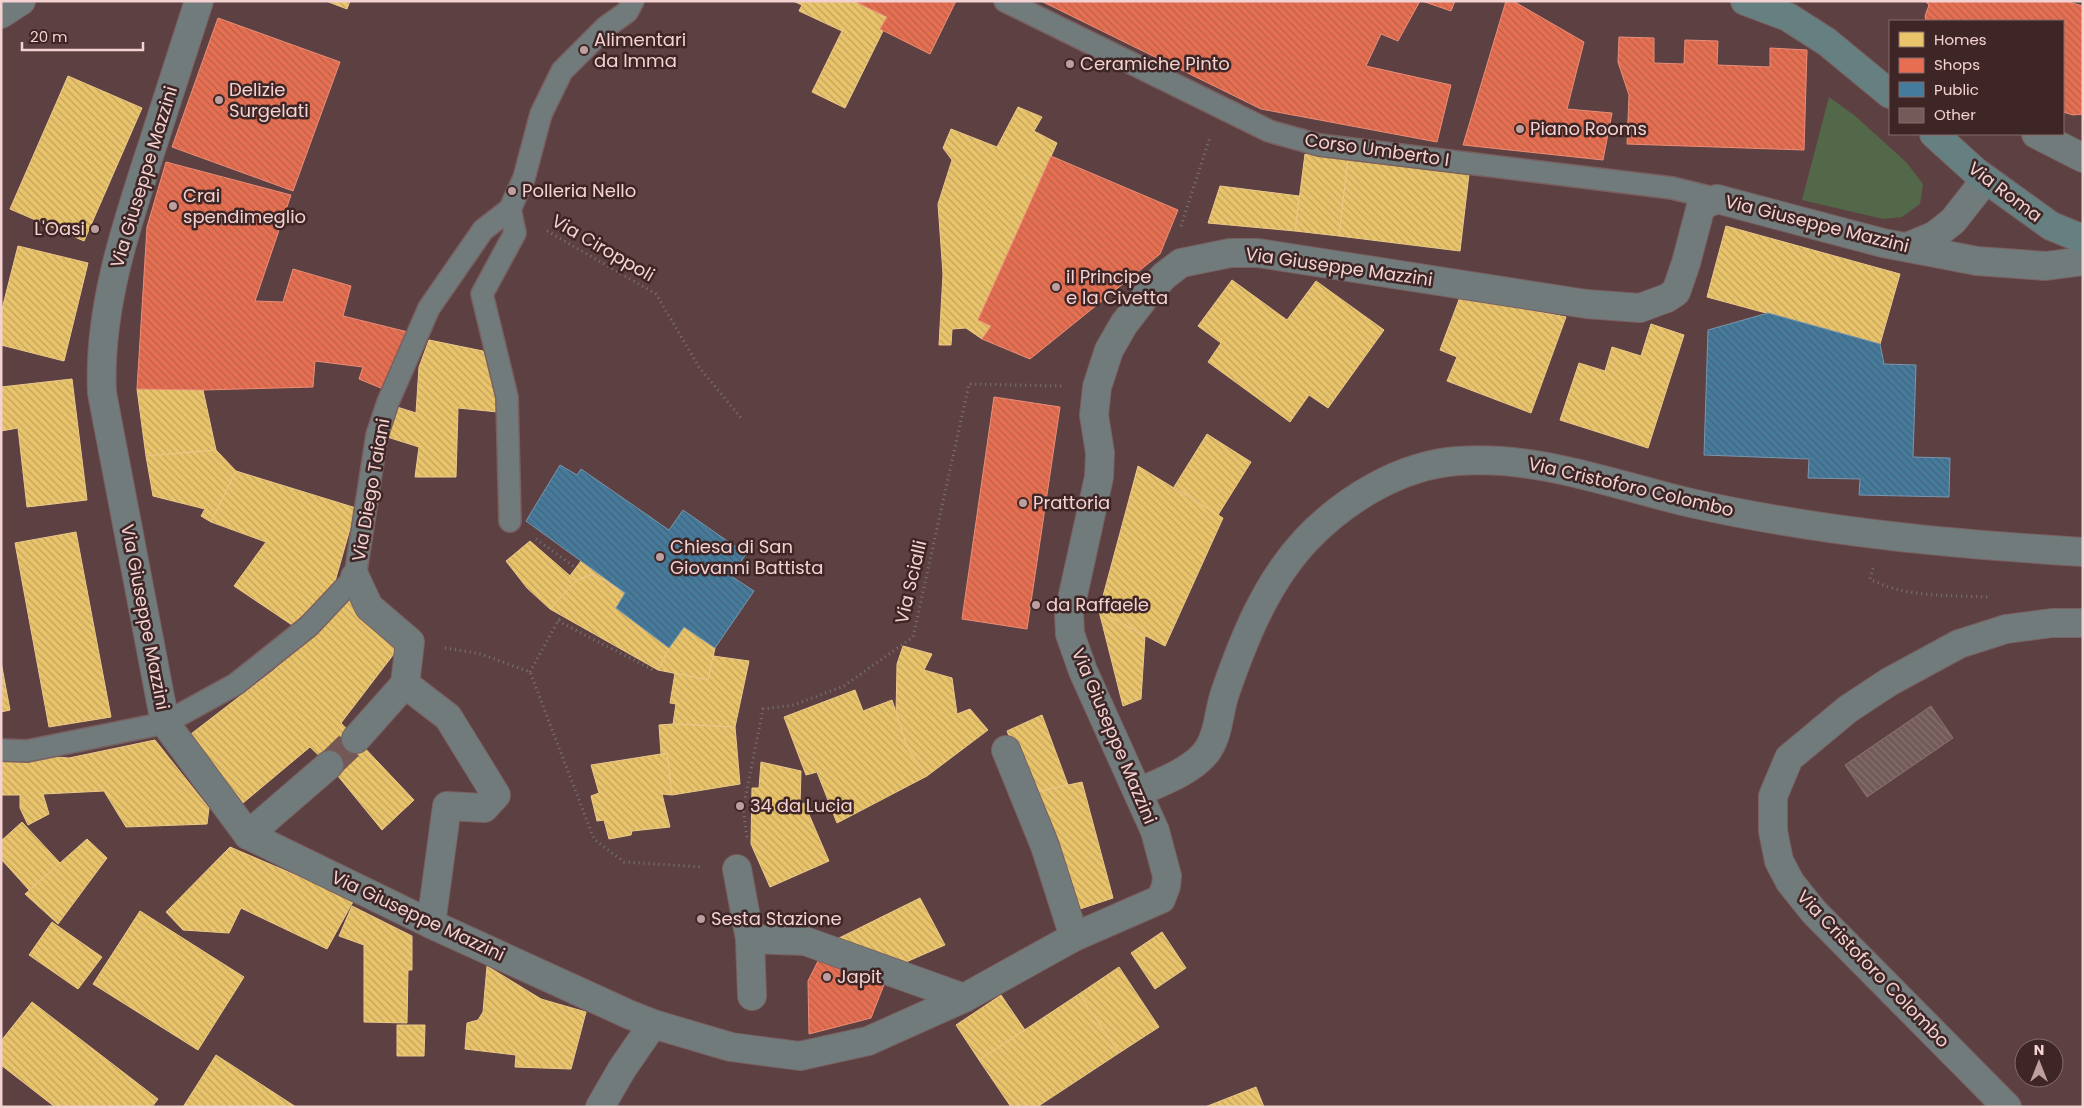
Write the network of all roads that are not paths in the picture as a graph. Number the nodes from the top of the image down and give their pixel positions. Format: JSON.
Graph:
{"nodes":[{"id":1,"x":21,"y":1,"type":"edge"},
{"id":2,"x":199,"y":1,"type":"edge"},
{"id":3,"x":633,"y":1,"type":"edge"},
{"id":4,"x":1005,"y":1,"type":"edge"},
{"id":5,"x":1744,"y":1,"type":"edge"},
{"id":6,"x":1,"y":14,"type":"edge"},
{"id":7,"x":1887,"y":86,"type":"edge"},
{"id":8,"x":1935,"y":135,"type":"edge"},
{"id":9,"x":2038,"y":135,"type":"edge"},
{"id":10,"x":2083,"y":158,"type":"edge"},
{"id":11,"x":1986,"y":179,"type":"junction"},
{"id":12,"x":1716,"y":199,"type":"junction"},
{"id":13,"x":510,"y":209,"type":"junction"},
{"id":14,"x":2083,"y":239,"type":"edge"},
{"id":15,"x":1907,"y":247,"type":"junction"},
{"id":16,"x":2083,"y":261,"type":"edge"},
{"id":17,"x":510,"y":521,"type":"road end"},
{"id":18,"x":2083,"y":552,"type":"edge"},
{"id":19,"x":355,"y":577,"type":"junction"},
{"id":20,"x":2083,"y":623,"type":"edge"},
{"id":21,"x":405,"y":684,"type":"junction"},
{"id":22,"x":165,"y":723,"type":"junction"},
{"id":23,"x":356,"y":739,"type":"tunnel mouth"},
{"id":24,"x":1,"y":750,"type":"edge"},
{"id":25,"x":1006,"y":750,"type":"dead end"},
{"id":26,"x":329,"y":765,"type":"tunnel mouth"},
{"id":27,"x":1138,"y":792,"type":"junction"},
{"id":28,"x":248,"y":835,"type":"junction"},
{"id":29,"x":737,"y":869,"type":"road end"},
{"id":30,"x":431,"y":924,"type":"junction"},
{"id":31,"x":1074,"y":936,"type":"junction"},
{"id":32,"x":750,"y":939,"type":"junction"},
{"id":33,"x":752,"y":996,"type":"dead end"},
{"id":34,"x":964,"y":998,"type":"junction"},
{"id":35,"x":653,"y":1024,"type":"junction"},
{"id":36,"x":600,"y":1107,"type":"edge"},
{"id":37,"x":2007,"y":1107,"type":"edge"}],
"edges":[{"from":1,"to":6,"type":"street"},
{"from":2,"to":22,"type":"street","name":"Via Giuseppe Mazzini"},
{"from":3,"to":13,"type":"lane","name":"Via Diego Taiani"},
{"from":4,"to":12,"type":"lane","name":"Corso Umberto I"},
{"from":5,"to":7,"type":"main road"},
{"from":8,"to":11,"type":"main road","name":"Via Roma"},
{"from":9,"to":10,"type":"street"},
{"from":11,"to":14,"type":"main road","name":"Via Roma"},
{"from":11,"to":15,"type":"street"},
{"from":12,"to":15,"type":"street","name":"Via Giuseppe Mazzini"},
{"from":12,"to":27,"type":"street","name":"Via Giuseppe Mazzini"},
{"from":13,"to":17,"type":"lane"},
{"from":13,"to":19,"type":"lane","name":"Via Diego Taiani"},
{"from":15,"to":16,"type":"street","name":"Via Giuseppe Mazzini"},
{"from":18,"to":27,"type":"street","name":"Via Cristoforo Colombo"},
{"from":19,"to":21,"type":"street"},
{"from":19,"to":22,"type":"lane","name":"Via Diego Taiani"},
{"from":20,"to":37,"type":"street","name":"Via Cristoforo Colombo"},
{"from":21,"to":23,"type":"street"},
{"from":21,"to":30,"type":"street"},
{"from":22,"to":24,"type":"lane","name":"Via Diego Taiani"},
{"from":22,"to":28,"type":"street","name":"Via Giuseppe Mazzini"},
{"from":25,"to":31,"type":"street"},
{"from":26,"to":28,"type":"street"},
{"from":27,"to":31,"type":"street","name":"Via Giuseppe Mazzini"},
{"from":28,"to":30,"type":"street","name":"Via Giuseppe Mazzini"},
{"from":29,"to":32,"type":"street"},
{"from":30,"to":35,"type":"street","name":"Via Giuseppe Mazzini"},
{"from":31,"to":34,"type":"street","name":"Via Giuseppe Mazzini"},
{"from":32,"to":33,"type":"street"},
{"from":32,"to":34,"type":"street"},
{"from":34,"to":35,"type":"street","name":"Via Giuseppe Mazzini"},
{"from":35,"to":36,"type":"street"}]}
